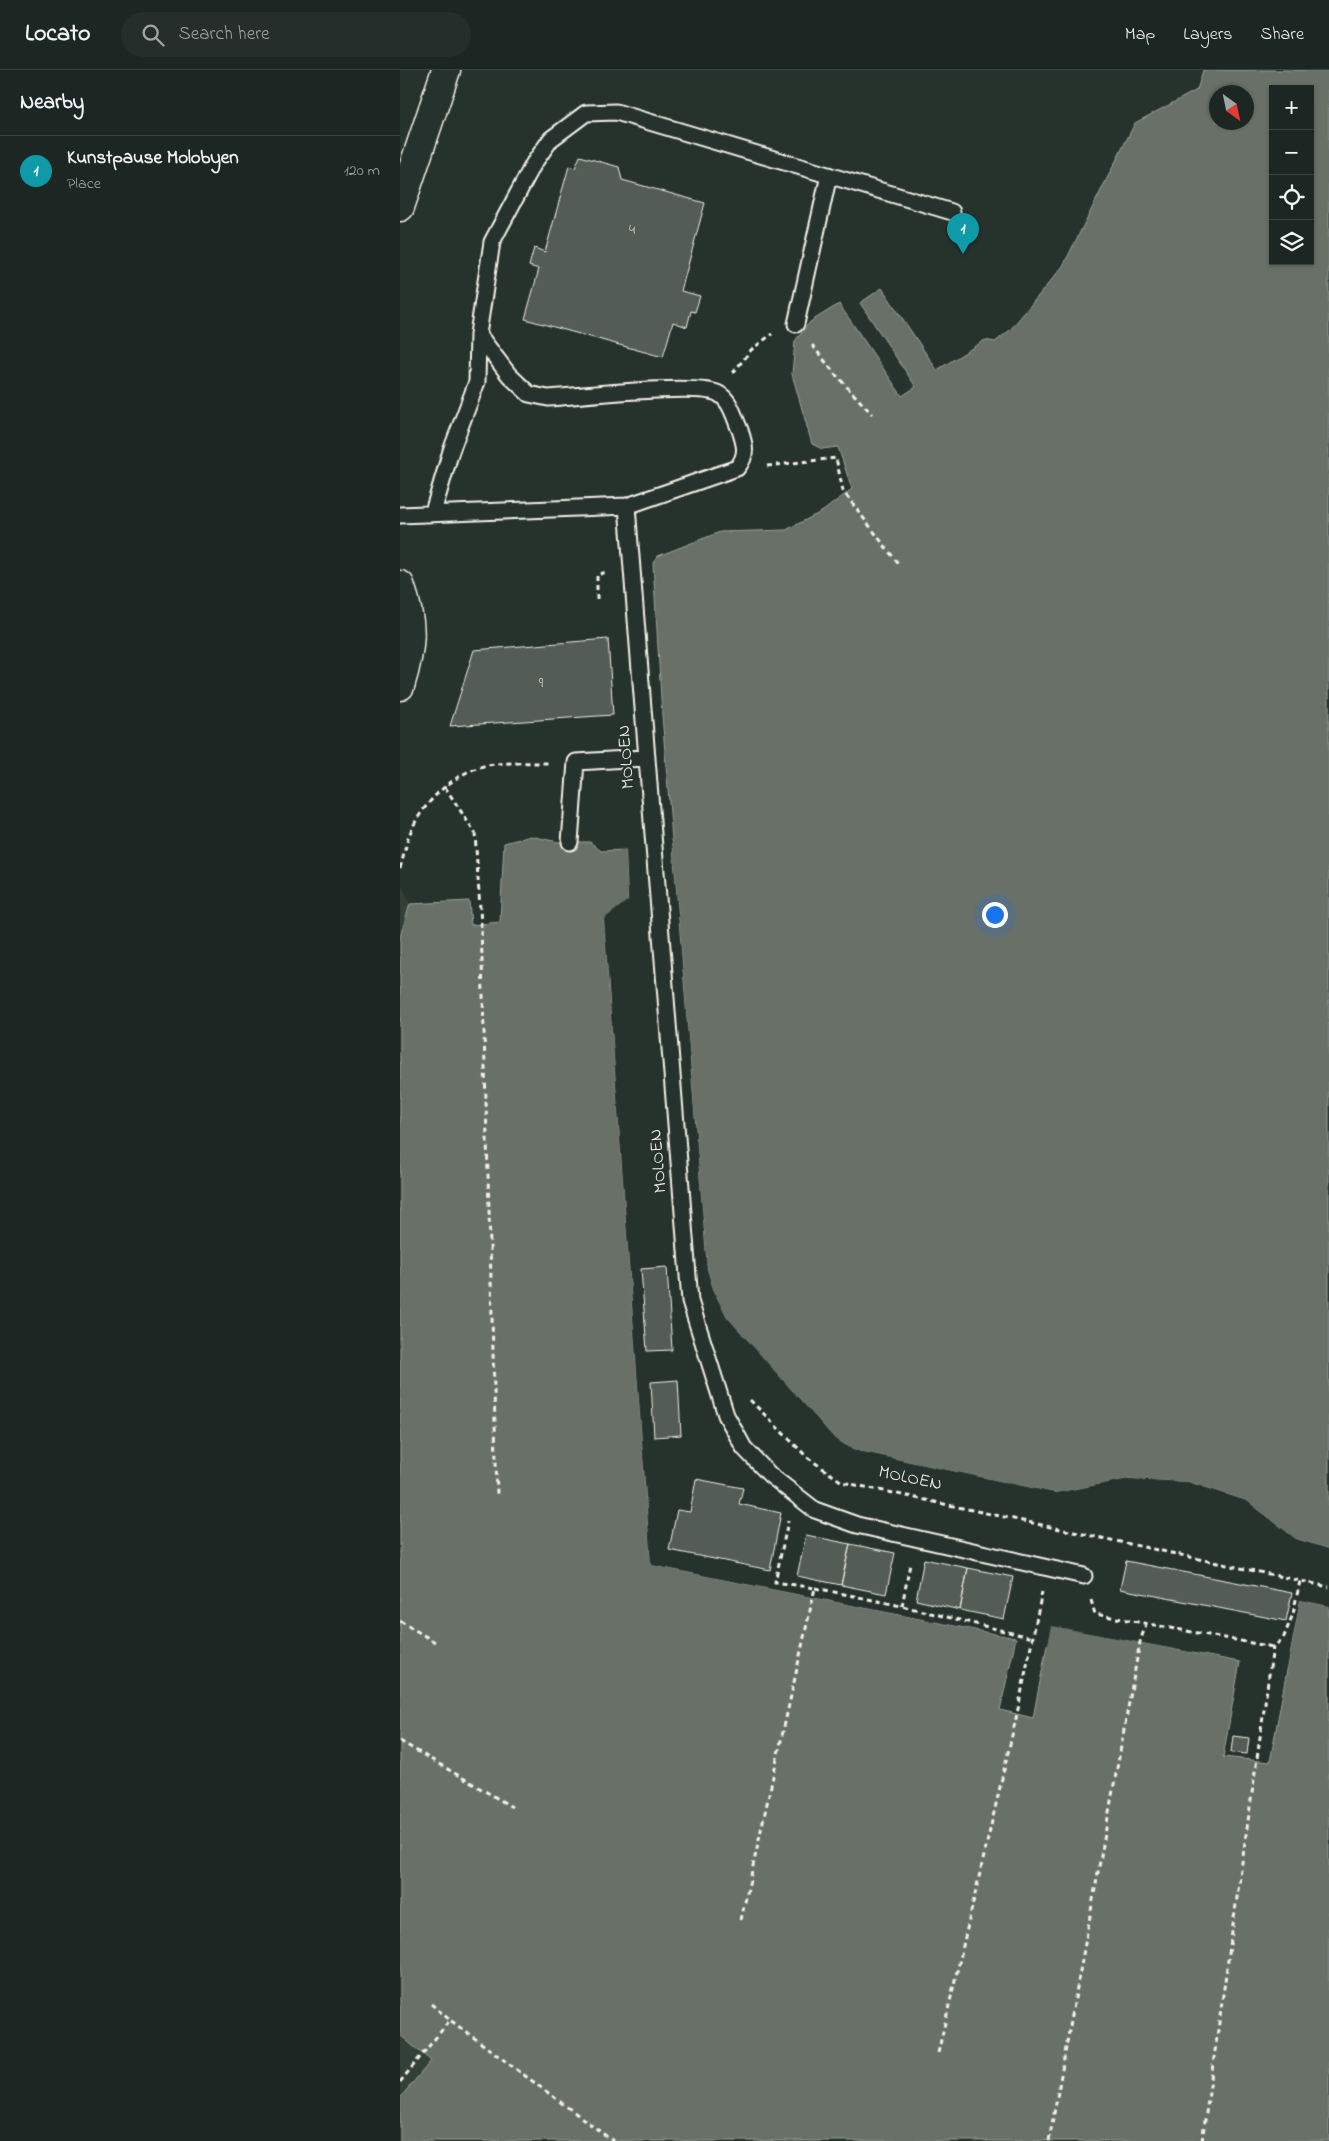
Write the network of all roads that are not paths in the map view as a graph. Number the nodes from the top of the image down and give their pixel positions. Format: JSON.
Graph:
{"nodes":[{"id":1,"x":446,"y":70,"type":"edge"},
{"id":2,"x":829,"y":175,"type":"junction"},
{"id":3,"x":400,"y":206,"type":"edge"},
{"id":4,"x":952,"y":212,"type":"dead end"},
{"id":5,"x":796,"y":324,"type":"road end"},
{"id":6,"x":478,"y":334,"type":"junction"},
{"id":7,"x":627,"y":506,"type":"junction"},
{"id":8,"x":433,"y":512,"type":"junction"},
{"id":9,"x":400,"y":515,"type":"edge"},
{"id":10,"x":400,"y":585,"type":"edge"},
{"id":11,"x":400,"y":686,"type":"edge"},
{"id":12,"x":645,"y":758,"type":"junction"},
{"id":13,"x":570,"y":842,"type":"dead end"},
{"id":14,"x":1084,"y":1576,"type":"road end"}],
"edges":[{"from":1,"to":3,"type":"street"},
{"from":2,"to":4,"type":"lane"},
{"from":2,"to":5,"type":"lane"},
{"from":2,"to":6,"type":"lane"},
{"from":6,"to":7,"type":"lane"},
{"from":6,"to":8,"type":"lane"},
{"from":7,"to":8,"type":"lane"},
{"from":7,"to":12,"type":"lane","name":"MOLOEN"},
{"from":8,"to":9,"type":"lane"},
{"from":10,"to":11,"type":"street"},
{"from":12,"to":13,"type":"lane"},
{"from":12,"to":14,"type":"lane","name":"MOLOEN"}]}
